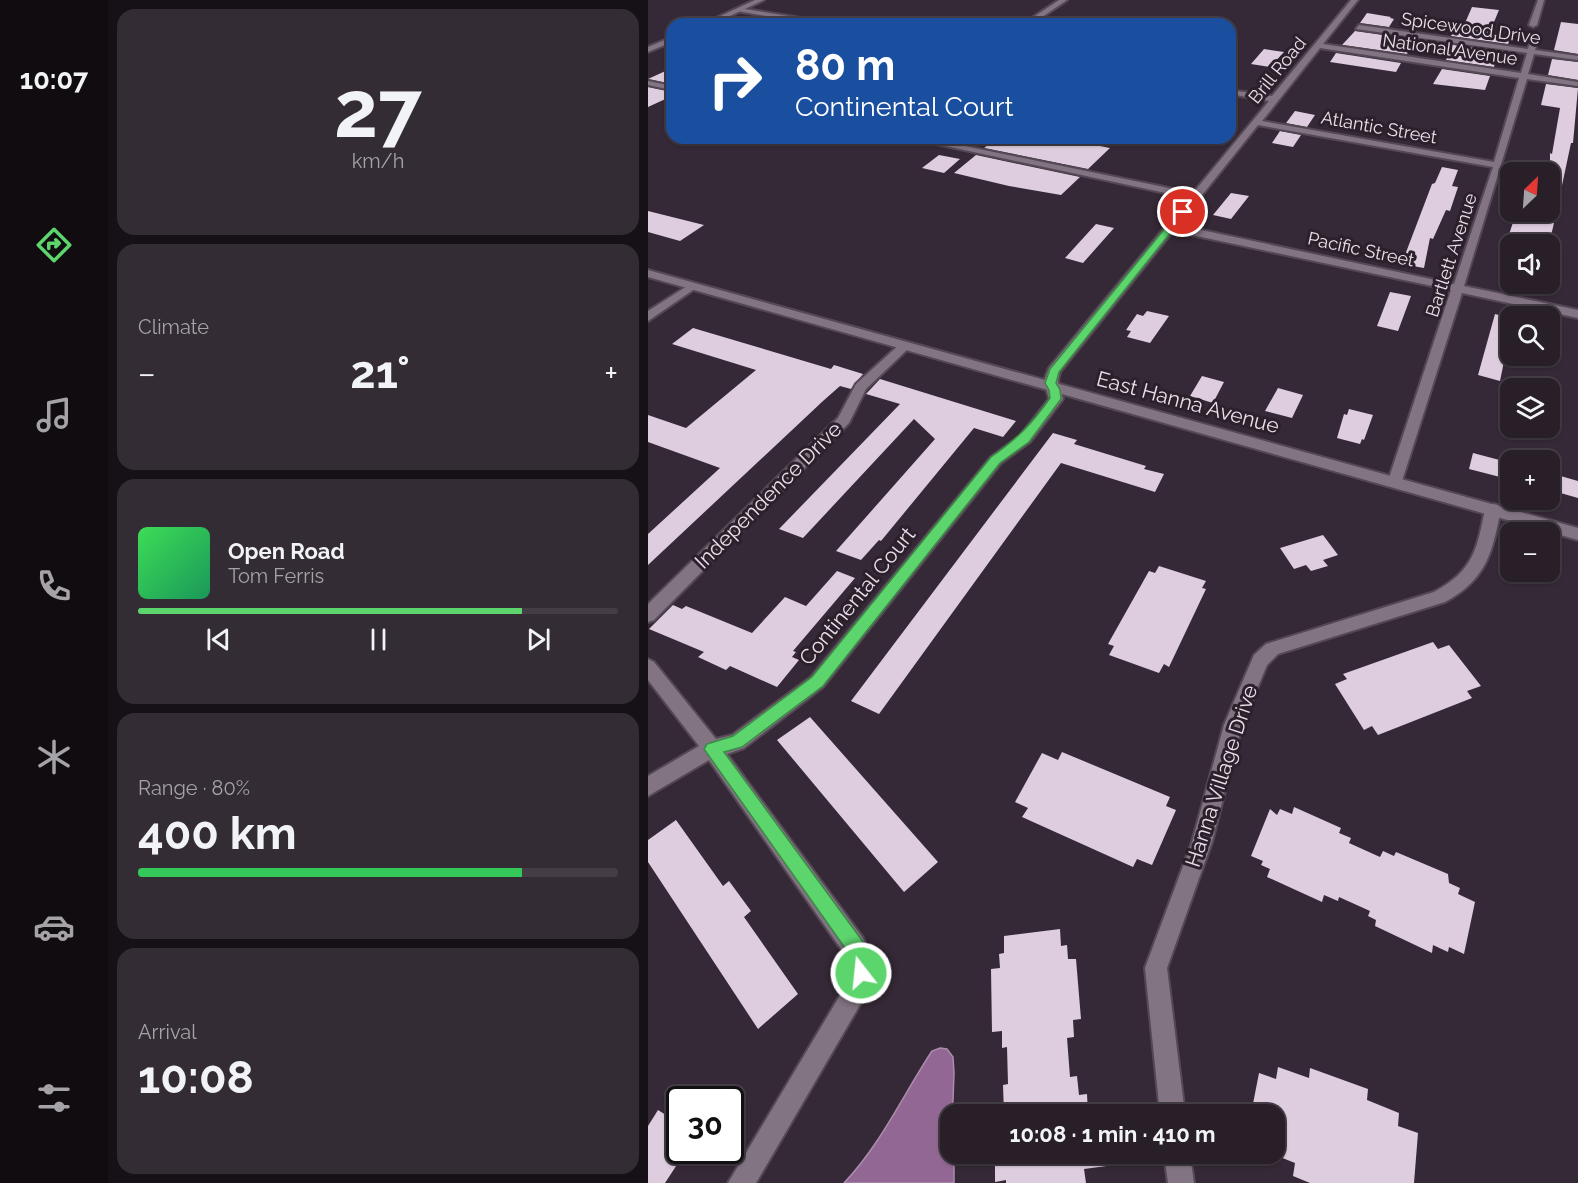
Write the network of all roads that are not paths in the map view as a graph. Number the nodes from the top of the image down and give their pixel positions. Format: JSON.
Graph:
{"nodes":[{"id":1,"x":761,"y":0,"type":"edge"},
{"id":2,"x":1064,"y":0,"type":"edge"},
{"id":3,"x":1355,"y":0,"type":"edge"},
{"id":4,"x":1541,"y":0,"type":"edge"},
{"id":5,"x":739,"y":10,"type":"junction"},
{"id":6,"x":721,"y":18,"type":"edge"},
{"id":7,"x":788,"y":18,"type":"edge"},
{"id":8,"x":1037,"y":18,"type":"edge"},
{"id":9,"x":1533,"y":25,"type":"dead end"},
{"id":10,"x":1359,"y":27,"type":"dead end"},
{"id":11,"x":1535,"y":38,"type":"dead end"},
{"id":12,"x":666,"y":42,"type":"edge"},
{"id":13,"x":1318,"y":46,"type":"junction"},
{"id":14,"x":648,"y":50,"type":"edge"},
{"id":15,"x":1530,"y":52,"type":"junction"},
{"id":16,"x":1578,"y":58,"type":"edge"},
{"id":17,"x":1523,"y":76,"type":"junction"},
{"id":18,"x":648,"y":83,"type":"edge"},
{"id":19,"x":1578,"y":84,"type":"edge"},
{"id":20,"x":666,"y":87,"type":"edge"},
{"id":21,"x":1236,"y":93,"type":"edge"},
{"id":22,"x":1274,"y":99,"type":"junction"},
{"id":23,"x":1255,"y":122,"type":"junction"},
{"id":24,"x":942,"y":144,"type":"edge"},
{"id":25,"x":1498,"y":165,"type":"junction"},
{"id":26,"x":1195,"y":196,"type":"junction"},
{"id":27,"x":1171,"y":227,"type":"junction"},
{"id":28,"x":648,"y":273,"type":"edge"},
{"id":29,"x":692,"y":286,"type":"junction"},
{"id":30,"x":1457,"y":287,"type":"junction"},
{"id":31,"x":1578,"y":314,"type":"edge"},
{"id":32,"x":648,"y":317,"type":"edge"},
{"id":33,"x":905,"y":346,"type":"junction"},
{"id":34,"x":1053,"y":387,"type":"junction"},
{"id":35,"x":1395,"y":481,"type":"junction"},
{"id":36,"x":1493,"y":509,"type":"junction"},
{"id":37,"x":1578,"y":534,"type":"edge"},
{"id":38,"x":648,"y":615,"type":"edge"},
{"id":39,"x":648,"y":667,"type":"edge"},
{"id":40,"x":712,"y":749,"type":"junction"},
{"id":41,"x":648,"y":788,"type":"edge"},
{"id":42,"x":1171,"y":1104,"type":"edge"},
{"id":43,"x":1178,"y":1164,"type":"edge"},
{"id":44,"x":741,"y":1183,"type":"edge"},
{"id":45,"x":1181,"y":1183,"type":"edge"}],
"edges":[{"from":1,"to":5,"type":"street"},
{"from":2,"to":8,"type":"street"},
{"from":3,"to":13,"type":"street","name":"Brill Road"},
{"from":4,"to":9,"type":"street"},
{"from":5,"to":6,"type":"street"},
{"from":5,"to":7,"type":"street"},
{"from":10,"to":15,"type":"street","name":"Spicewood Drive"},
{"from":11,"to":15,"type":"street","name":"Bartlett Avenue"},
{"from":12,"to":14,"type":"street"},
{"from":13,"to":17,"type":"street","name":"National Avenue"},
{"from":13,"to":22,"type":"street","name":"Brill Road"},
{"from":15,"to":16,"type":"street","name":"Spicewood Drive"},
{"from":15,"to":17,"type":"street","name":"Bartlett Avenue"},
{"from":17,"to":19,"type":"street","name":"National Avenue"},
{"from":17,"to":25,"type":"street","name":"Bartlett Avenue"},
{"from":18,"to":20,"type":"street"},
{"from":21,"to":22,"type":"street"},
{"from":22,"to":23,"type":"street","name":"Brill Road"},
{"from":23,"to":25,"type":"street","name":"Atlantic Street"},
{"from":23,"to":26,"type":"street","name":"Brill Road"},
{"from":24,"to":26,"type":"street"},
{"from":25,"to":30,"type":"street","name":"Bartlett Avenue"},
{"from":26,"to":27,"type":"street","name":"Brill Road"},
{"from":27,"to":30,"type":"street","name":"Pacific Street"},
{"from":27,"to":34,"type":"street","name":"Brill Road"},
{"from":28,"to":29,"type":"street","name":"East Hanna Avenue"},
{"from":29,"to":32,"type":"street"},
{"from":29,"to":33,"type":"street","name":"East Hanna Avenue"},
{"from":30,"to":31,"type":"street","name":"Pacific Street"},
{"from":30,"to":35,"type":"street","name":"Bartlett Avenue"},
{"from":33,"to":34,"type":"street","name":"East Hanna Avenue"},
{"from":33,"to":38,"type":"street","name":"Independence Drive"},
{"from":34,"to":35,"type":"street","name":"East Hanna Avenue"},
{"from":34,"to":40,"type":"street","name":"Continental Court"},
{"from":35,"to":36,"type":"street","name":"East Hanna Avenue"},
{"from":36,"to":37,"type":"street","name":"East Hanna Avenue"},
{"from":36,"to":42,"type":"street","name":"Hanna Village Drive"},
{"from":39,"to":40,"type":"street"},
{"from":40,"to":41,"type":"street","name":"Continental Court"},
{"from":40,"to":44,"type":"street"},
{"from":43,"to":45,"type":"street"}]}
